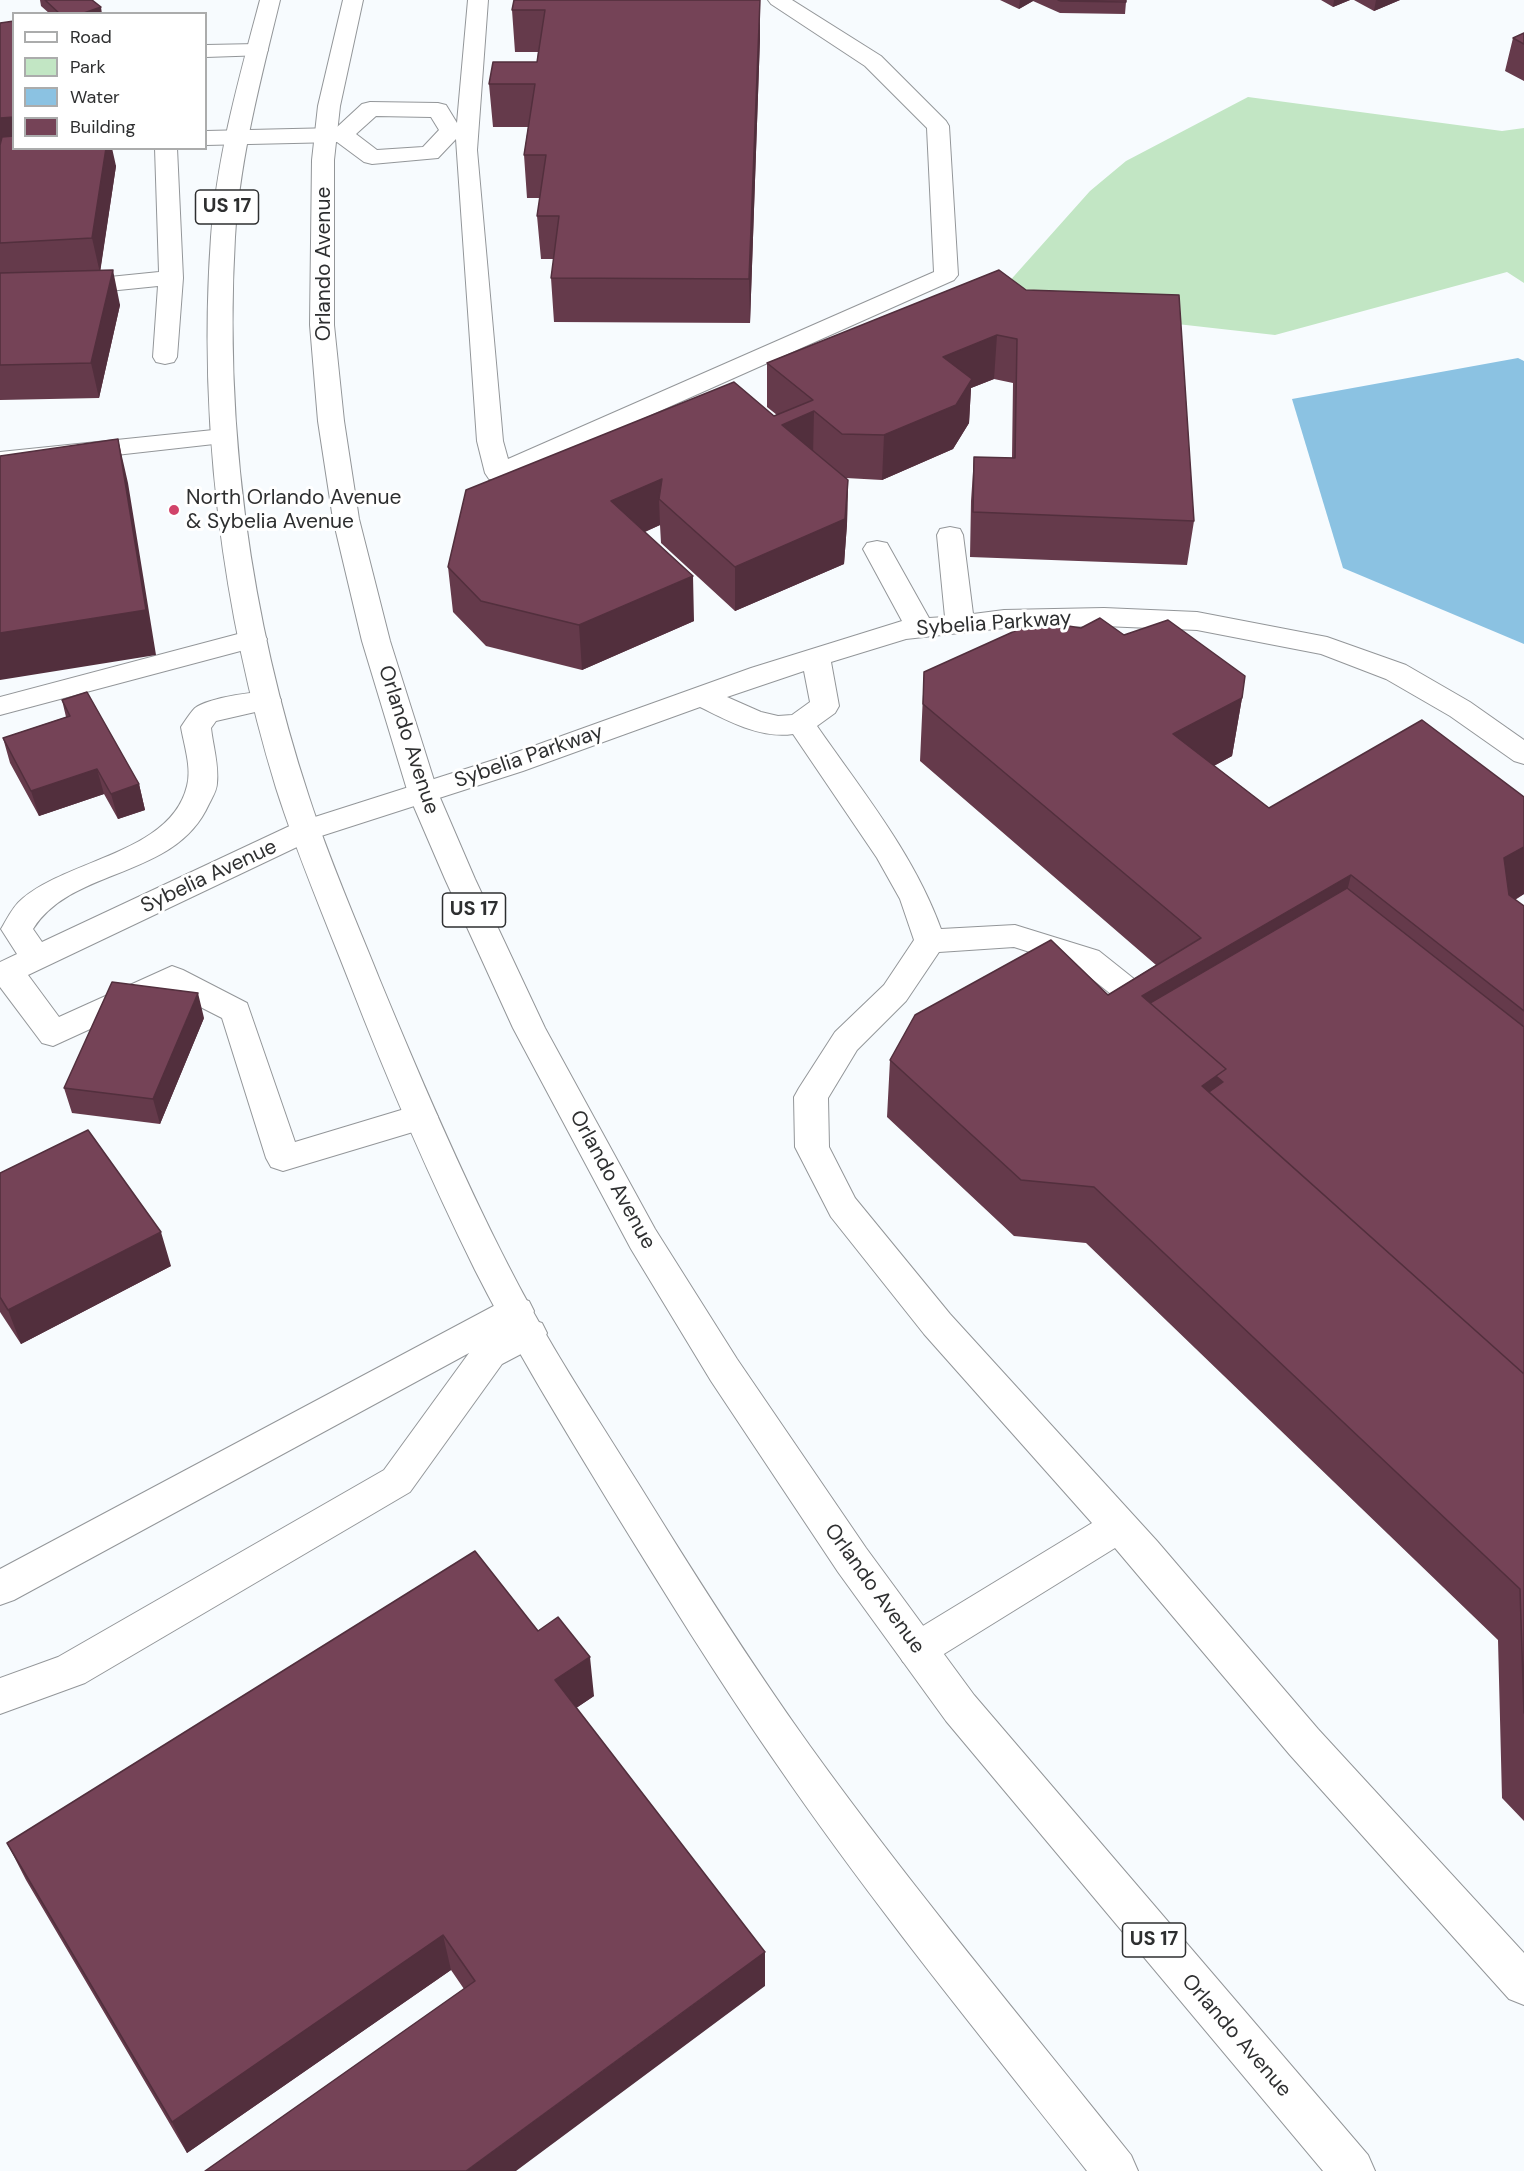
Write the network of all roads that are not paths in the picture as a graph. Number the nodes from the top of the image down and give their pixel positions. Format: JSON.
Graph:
{"nodes":[{"id":1,"x":270,"y":0,"type":"edge"},
{"id":2,"x":352,"y":0,"type":"edge"},
{"id":3,"x":478,"y":0,"type":"edge"},
{"id":4,"x":778,"y":0,"type":"edge"},
{"id":5,"x":257,"y":50,"type":"junction"},
{"id":6,"x":207,"y":51,"type":"edge"},
{"id":7,"x":459,"y":131,"type":"junction"},
{"id":8,"x":333,"y":135,"type":"junction"},
{"id":9,"x":221,"y":138,"type":"edge"},
{"id":10,"x":166,"y":150,"type":"edge"},
{"id":11,"x":171,"y":278,"type":"junction"},
{"id":12,"x":0,"y":295,"type":"edge"},
{"id":13,"x":165,"y":357,"type":"dead end"},
{"id":14,"x":223,"y":437,"type":"junction"},
{"id":15,"x":0,"y":460,"type":"edge"},
{"id":16,"x":950,"y":535,"type":"dead end"},
{"id":17,"x":878,"y":549,"type":"dead end"},
{"id":18,"x":960,"y":624,"type":"junction"},
{"id":19,"x":920,"y":628,"type":"junction"},
{"id":20,"x":253,"y":639,"type":"junction"},
{"id":21,"x":816,"y":657,"type":"junction"},
{"id":22,"x":700,"y":696,"type":"junction"},
{"id":23,"x":267,"y":700,"type":"junction"},
{"id":24,"x":0,"y":706,"type":"edge"},
{"id":25,"x":800,"y":723,"type":"junction"},
{"id":26,"x":1524,"y":754,"type":"edge"},
{"id":27,"x":423,"y":793,"type":"junction"},
{"id":28,"x":307,"y":830,"type":"junction"},
{"id":29,"x":930,"y":941,"type":"junction"},
{"id":30,"x":14,"y":968,"type":"edge"},
{"id":31,"x":1158,"y":1015,"type":"edge"},
{"id":32,"x":421,"y":1117,"type":"junction"},
{"id":33,"x":523,"y":1322,"type":"junction"},
{"id":34,"x":1119,"y":1526,"type":"junction"},
{"id":35,"x":0,"y":1588,"type":"edge"},
{"id":36,"x":917,"y":1650,"type":"junction"},
{"id":37,"x":0,"y":1696,"type":"edge"},
{"id":38,"x":1524,"y":1984,"type":"edge"},
{"id":39,"x":1115,"y":2171,"type":"edge"},
{"id":40,"x":1352,"y":2171,"type":"edge"}],
"edges":[{"from":1,"to":5,"type":"main road","number":"US 17"},
{"from":2,"to":8,"type":"main road","name":"Orlando Avenue","number":"US 17"},
{"from":3,"to":7,"type":"main road"},
{"from":4,"to":7,"type":"main road"},
{"from":5,"to":6,"type":"main road"},
{"from":5,"to":9,"type":"main road","number":"US 17"},
{"from":7,"to":8,"type":"main road"},
{"from":7,"to":8,"type":"main road"},
{"from":8,"to":9,"type":"main road"},
{"from":8,"to":27,"type":"main road","name":"Orlando Avenue","number":"US 17"},
{"from":9,"to":14,"type":"main road","number":"US 17"},
{"from":10,"to":11,"type":"main road"},
{"from":11,"to":12,"type":"main road"},
{"from":11,"to":13,"type":"main road"},
{"from":14,"to":15,"type":"main road"},
{"from":14,"to":20,"type":"main road","number":"US 17"},
{"from":16,"to":18,"type":"main road"},
{"from":17,"to":19,"type":"main road"},
{"from":18,"to":19,"type":"main road","name":"Sybelia Parkway"},
{"from":18,"to":26,"type":"main road","name":"Sybelia Parkway"},
{"from":19,"to":21,"type":"main road","name":"Sybelia Parkway"},
{"from":20,"to":23,"type":"main road","number":"US 17"},
{"from":20,"to":24,"type":"main road"},
{"from":21,"to":22,"type":"main road","name":"Sybelia Parkway"},
{"from":21,"to":25,"type":"main road"},
{"from":22,"to":25,"type":"main road"},
{"from":22,"to":27,"type":"main road","name":"Sybelia Parkway"},
{"from":23,"to":28,"type":"main road","number":"US 17"},
{"from":23,"to":30,"type":"main road"},
{"from":25,"to":29,"type":"main road"},
{"from":27,"to":28,"type":"main road","name":"Sybelia Avenue"},
{"from":27,"to":36,"type":"main road","name":"Orlando Avenue","number":"US 17"},
{"from":28,"to":30,"type":"main road","name":"Sybelia Avenue"},
{"from":28,"to":32,"type":"main road","number":"US 17"},
{"from":29,"to":31,"type":"main road"},
{"from":29,"to":34,"type":"main road"},
{"from":30,"to":32,"type":"main road"},
{"from":32,"to":33,"type":"main road","number":"US 17"},
{"from":33,"to":35,"type":"main road"},
{"from":33,"to":37,"type":"main road"},
{"from":33,"to":39,"type":"main road","number":"US 17"},
{"from":34,"to":36,"type":"main road"},
{"from":34,"to":38,"type":"main road"},
{"from":36,"to":40,"type":"main road","name":"Orlando Avenue","number":"US 17"}]}
